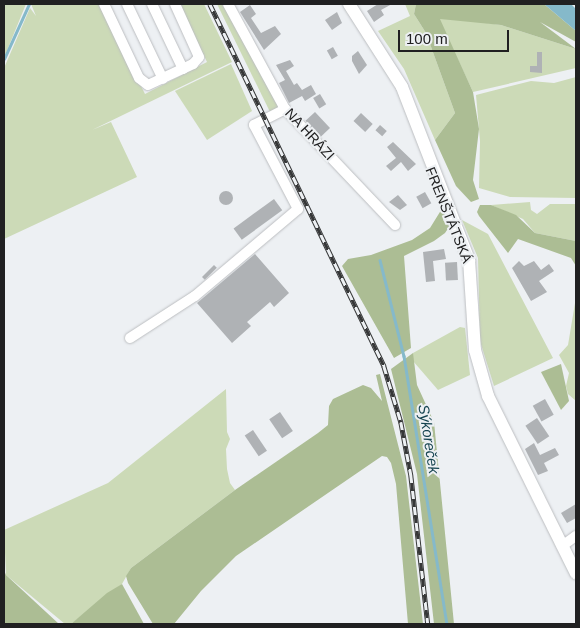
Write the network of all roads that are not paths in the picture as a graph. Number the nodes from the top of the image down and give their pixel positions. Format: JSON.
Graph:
{"nodes":[{"id":1,"x":104,"y":4,"type":"edge"},
{"id":2,"x":127,"y":4,"type":"edge"},
{"id":3,"x":152,"y":4,"type":"edge"},
{"id":4,"x":175,"y":4,"type":"edge"},
{"id":5,"x":228,"y":4,"type":"edge"},
{"id":6,"x":349,"y":4,"type":"edge"},
{"id":7,"x":183,"y":69,"type":"junction"},
{"id":8,"x":163,"y":79,"type":"junction"},
{"id":9,"x":286,"y":109,"type":"junction"},
{"id":10,"x":395,"y":226,"type":"dead end"},
{"id":11,"x":130,"y":338,"type":"dead end"},
{"id":12,"x":576,"y":536,"type":"edge"},
{"id":13,"x":562,"y":546,"type":"junction"},
{"id":14,"x":576,"y":573,"type":"edge"}],
"edges":[{"from":1,"to":8,"type":"street"},
{"from":2,"to":8,"type":"street"},
{"from":3,"to":7,"type":"street"},
{"from":4,"to":7,"type":"street"},
{"from":5,"to":9,"type":"street","name":"NA HRÁZI"},
{"from":6,"to":13,"type":"main road","name":"FRENŠTÁTSKÁ"},
{"from":7,"to":8,"type":"street"},
{"from":9,"to":10,"type":"street","name":"NA HRÁZI"},
{"from":9,"to":11,"type":"street"},
{"from":12,"to":13,"type":"street"},
{"from":13,"to":14,"type":"main road","name":"FRENŠTÁTSKÁ"}]}
